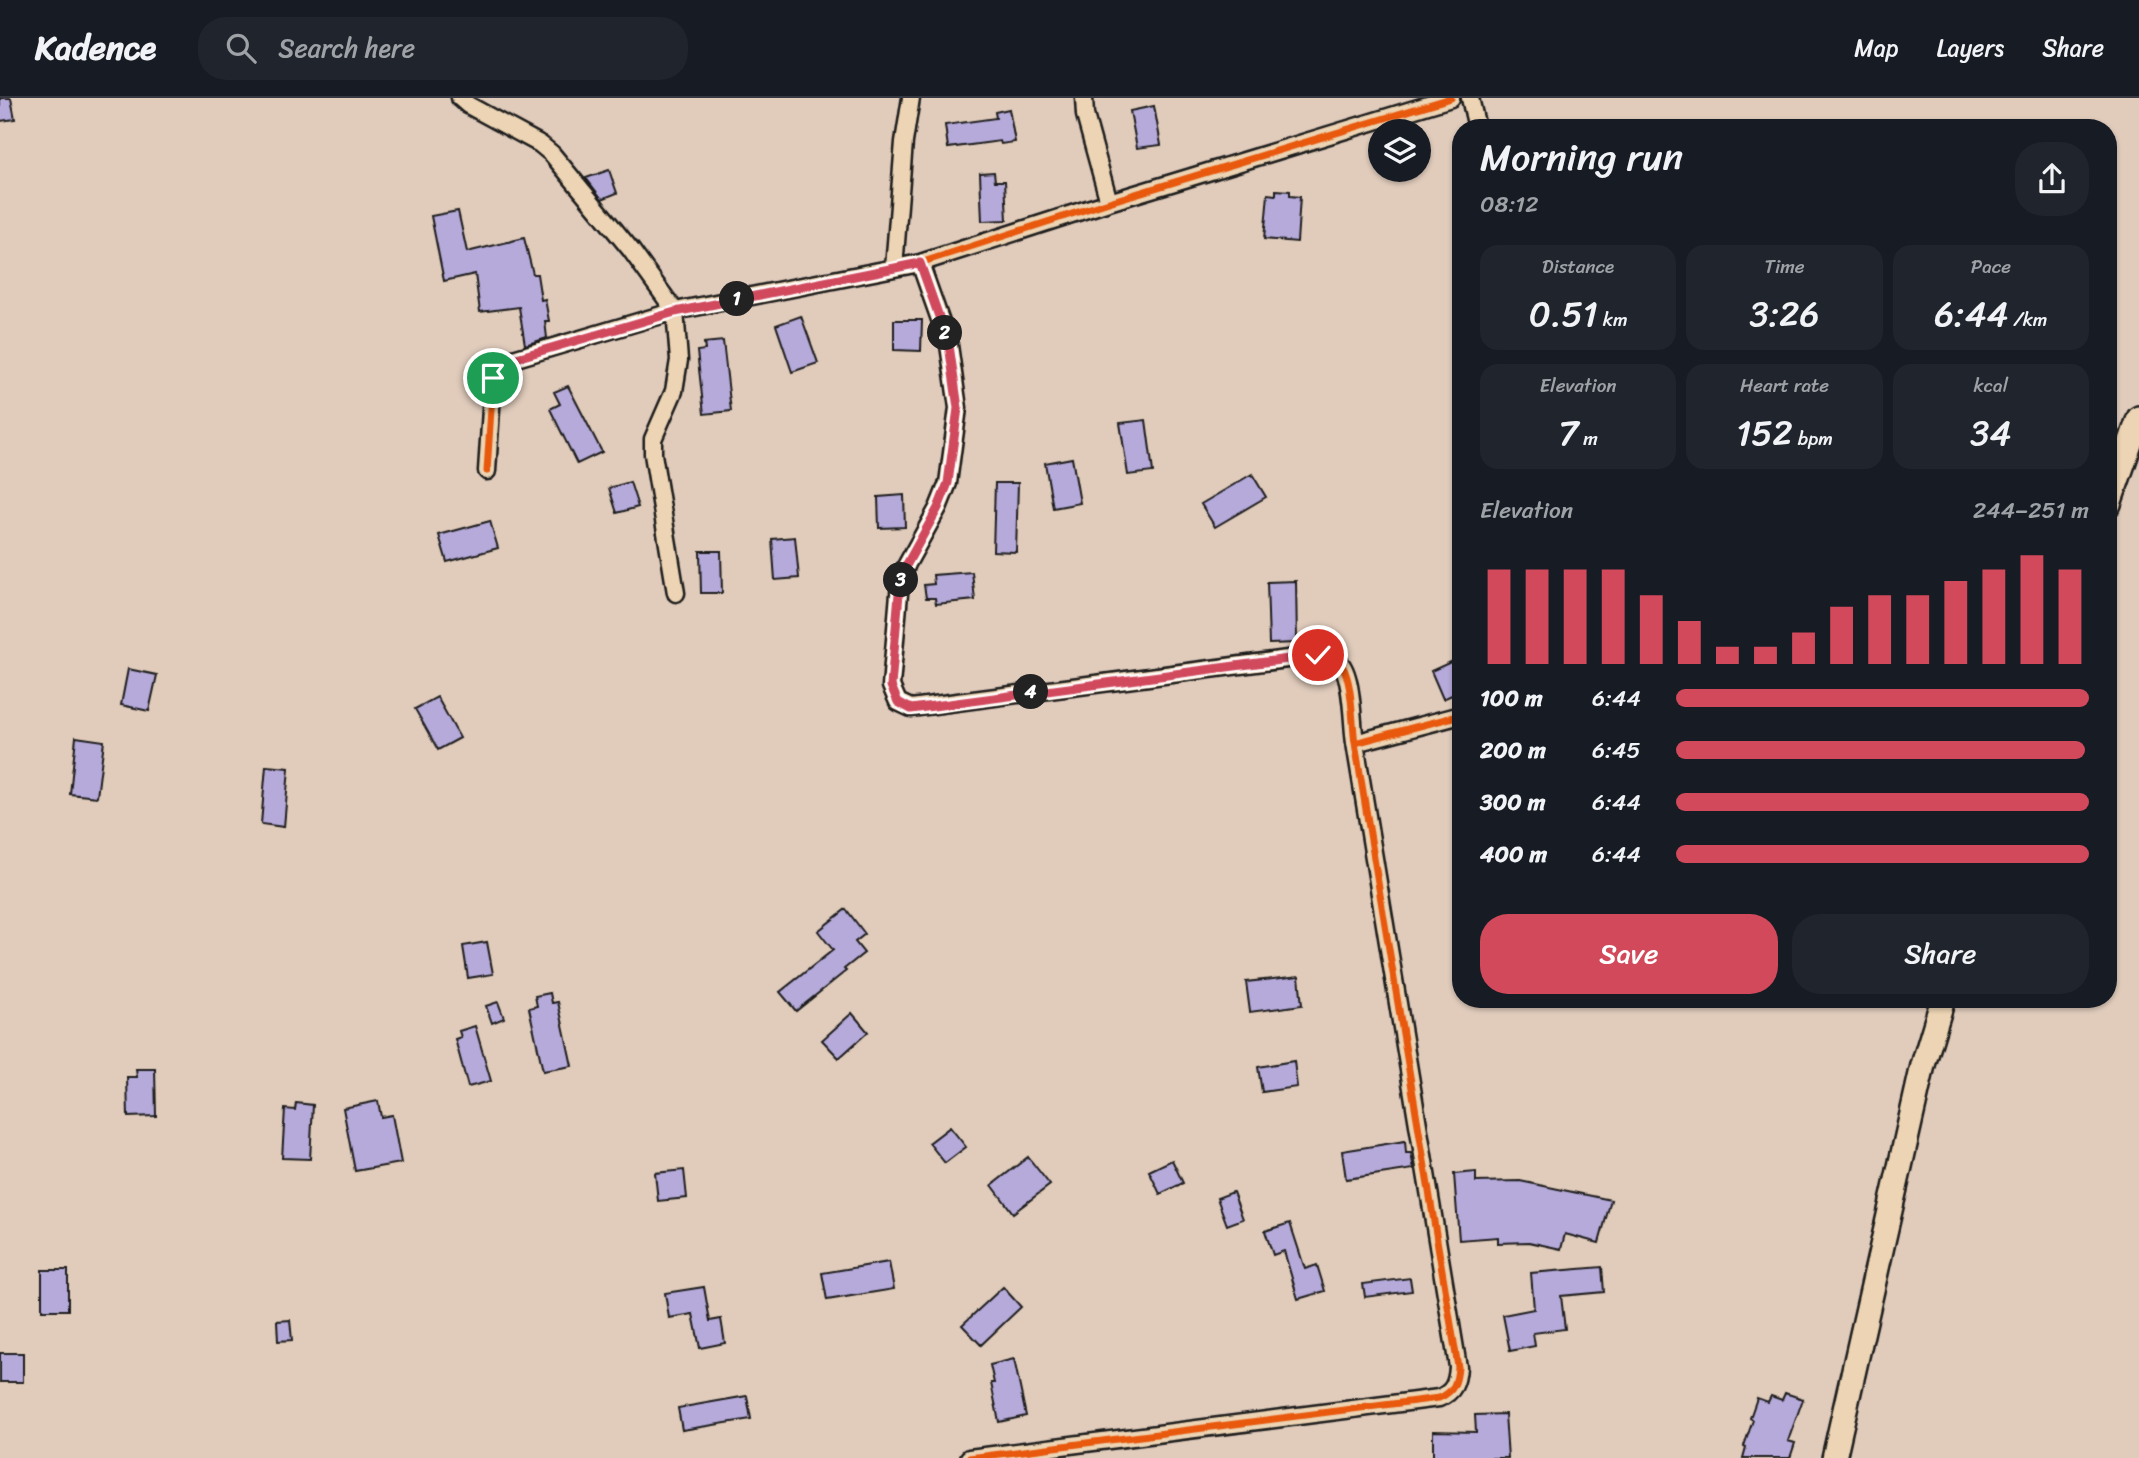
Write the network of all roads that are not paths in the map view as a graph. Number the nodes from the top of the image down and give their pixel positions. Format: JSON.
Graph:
{"nodes":[{"id":1,"x":460,"y":98,"type":"edge"},
{"id":2,"x":911,"y":98,"type":"edge"},
{"id":3,"x":1084,"y":98,"type":"edge"},
{"id":4,"x":1451,"y":98,"type":"edge"},
{"id":5,"x":1470,"y":98,"type":"edge"},
{"id":6,"x":1475,"y":119,"type":"edge"},
{"id":7,"x":1109,"y":202,"type":"junction"},
{"id":8,"x":920,"y":263,"type":"junction"},
{"id":9,"x":894,"y":268,"type":"junction"},
{"id":10,"x":675,"y":312,"type":"junction"},
{"id":11,"x":2139,"y":418,"type":"edge"},
{"id":12,"x":487,"y":471,"type":"dead end"},
{"id":13,"x":2117,"y":481,"type":"edge"},
{"id":14,"x":676,"y":593,"type":"dead end"},
{"id":15,"x":1452,"y":717,"type":"edge"},
{"id":16,"x":1354,"y":743,"type":"junction"},
{"id":17,"x":1940,"y":1008,"type":"edge"},
{"id":18,"x":969,"y":1458,"type":"edge"},
{"id":19,"x":1834,"y":1458,"type":"edge"}],
"edges":[{"from":1,"to":10,"type":"street"},
{"from":2,"to":9,"type":"street"},
{"from":3,"to":7,"type":"street"},
{"from":4,"to":7,"type":"street"},
{"from":5,"to":6,"type":"street"},
{"from":7,"to":8,"type":"street"},
{"from":8,"to":9,"type":"street"},
{"from":8,"to":16,"type":"street"},
{"from":9,"to":10,"type":"street"},
{"from":10,"to":12,"type":"street"},
{"from":10,"to":14,"type":"street"},
{"from":11,"to":13,"type":"main road"},
{"from":15,"to":16,"type":"street"},
{"from":16,"to":18,"type":"street"},
{"from":17,"to":19,"type":"main road"}]}
